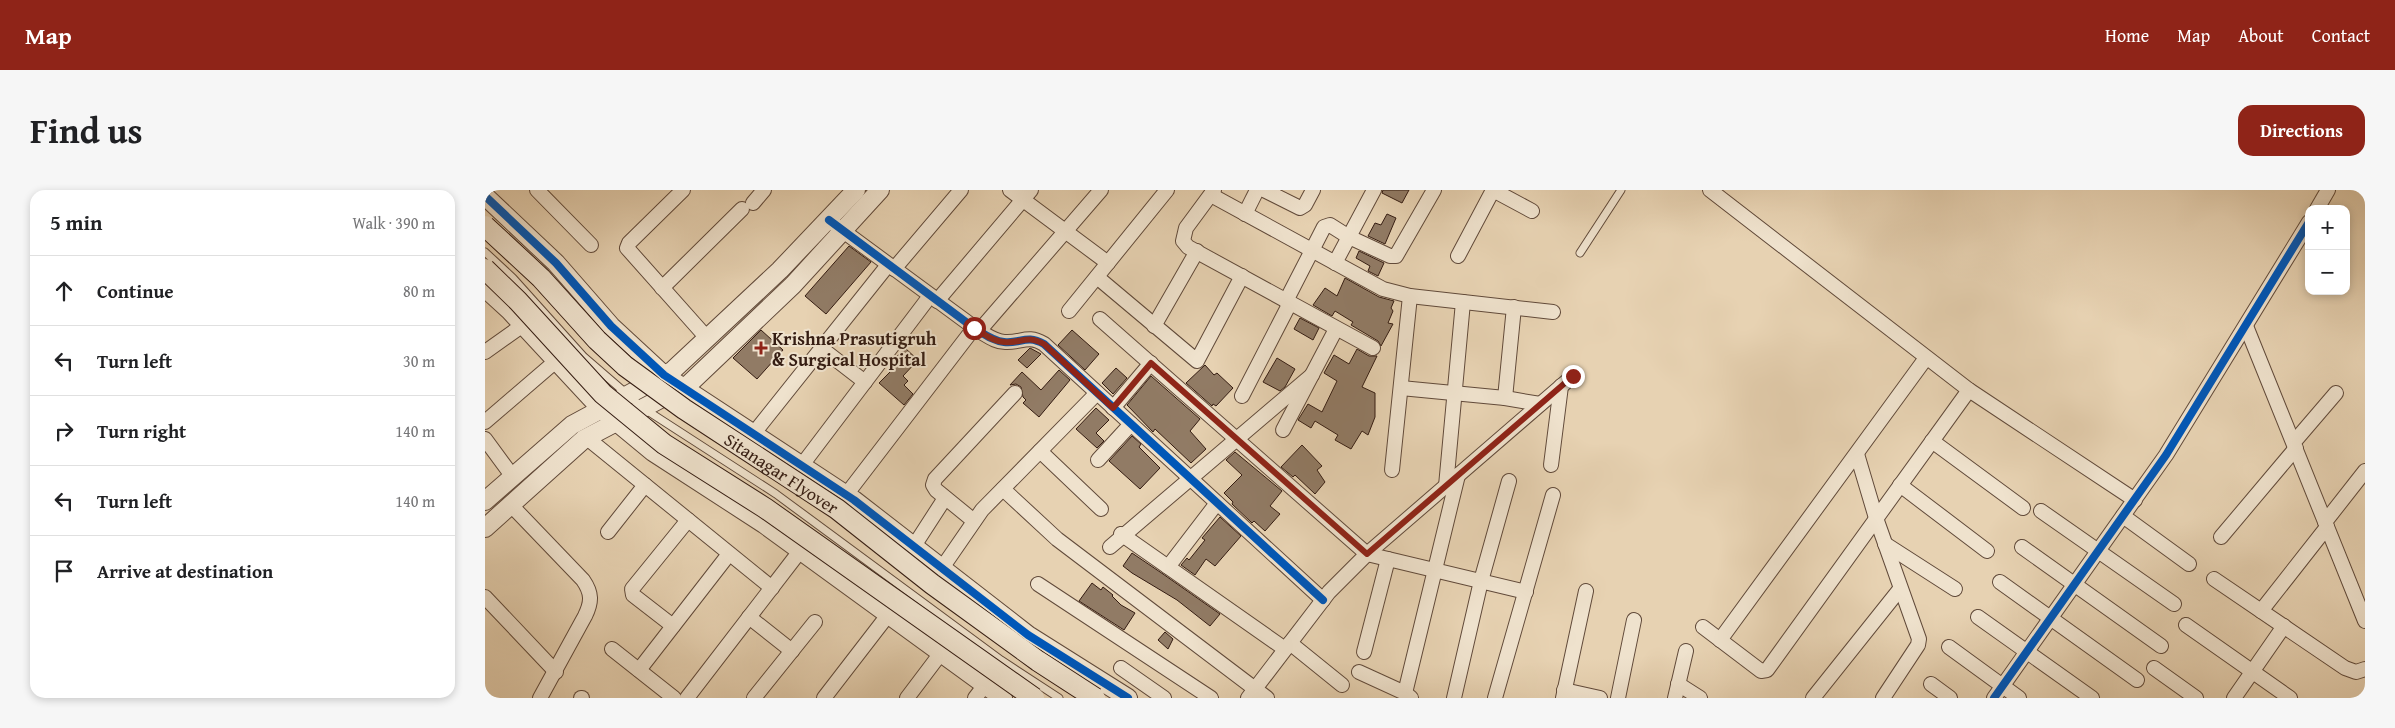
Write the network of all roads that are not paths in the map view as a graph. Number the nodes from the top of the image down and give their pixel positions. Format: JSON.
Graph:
{"nodes":[{"id":1,"x":537,"y":190,"type":"edge"},
{"id":2,"x":683,"y":190,"type":"edge"},
{"id":3,"x":764,"y":190,"type":"edge"},
{"id":4,"x":856,"y":190,"type":"edge"},
{"id":5,"x":880,"y":190,"type":"edge"},
{"id":6,"x":961,"y":190,"type":"edge"},
{"id":7,"x":1010,"y":190,"type":"edge"},
{"id":8,"x":1101,"y":190,"type":"edge"},
{"id":9,"x":1167,"y":190,"type":"edge"},
{"id":10,"x":1257,"y":190,"type":"edge"},
{"id":11,"x":1264,"y":190,"type":"edge"},
{"id":12,"x":1313,"y":190,"type":"edge"},
{"id":13,"x":1374,"y":190,"type":"edge"},
{"id":14,"x":1434,"y":190,"type":"edge"},
{"id":15,"x":1493,"y":190,"type":"edge"},
{"id":16,"x":1621,"y":190,"type":"edge"},
{"id":17,"x":1710,"y":190,"type":"edge"},
{"id":18,"x":2329,"y":190,"type":"edge"},
{"id":19,"x":1213,"y":192,"type":"edge"},
{"id":20,"x":1027,"y":195,"type":"edge"},
{"id":21,"x":485,"y":196,"type":"edge"},
{"id":22,"x":2320,"y":205,"type":"edge"},
{"id":23,"x":1532,"y":211,"type":"dead end"},
{"id":24,"x":1245,"y":214,"type":"junction"},
{"id":25,"x":829,"y":220,"type":"junction"},
{"id":26,"x":485,"y":226,"type":"edge"},
{"id":27,"x":2305,"y":229,"type":"edge"},
{"id":28,"x":843,"y":231,"type":"junction"},
{"id":29,"x":1067,"y":232,"type":"junction"},
{"id":30,"x":1349,"y":237,"type":"junction"},
{"id":31,"x":591,"y":245,"type":"dead end"},
{"id":32,"x":1312,"y":250,"type":"junction"},
{"id":33,"x":1197,"y":251,"type":"junction"},
{"id":34,"x":485,"y":252,"type":"edge"},
{"id":35,"x":1580,"y":253,"type":"dead end"},
{"id":36,"x":1458,"y":256,"type":"dead end"},
{"id":37,"x":1108,"y":263,"type":"junction"},
{"id":38,"x":1335,"y":263,"type":"junction"},
{"id":39,"x":891,"y":267,"type":"junction"},
{"id":40,"x":485,"y":269,"type":"edge"},
{"id":41,"x":1242,"y":276,"type":"junction"},
{"id":42,"x":1097,"y":277,"type":"junction"},
{"id":43,"x":485,"y":288,"type":"edge"},
{"id":44,"x":662,"y":288,"type":"junction"},
{"id":45,"x":1410,"y":296,"type":"junction"},
{"id":46,"x":933,"y":299,"type":"junction"},
{"id":47,"x":1288,"y":302,"type":"junction"},
{"id":48,"x":1463,"y":302,"type":"junction"},
{"id":49,"x":1514,"y":307,"type":"junction"},
{"id":50,"x":1069,"y":311,"type":"dead end"},
{"id":51,"x":1553,"y":312,"type":"dead end"},
{"id":52,"x":1100,"y":319,"type":"dead end"},
{"id":53,"x":523,"y":325,"type":"junction"},
{"id":54,"x":1154,"y":326,"type":"junction"},
{"id":55,"x":2246,"y":326,"type":"junction"},
{"id":56,"x":1336,"y":328,"type":"junction"},
{"id":57,"x":977,"y":330,"type":"junction"},
{"id":58,"x":707,"y":338,"type":"junction"},
{"id":59,"x":821,"y":348,"type":"junction"},
{"id":60,"x":1373,"y":348,"type":"dead end"},
{"id":61,"x":485,"y":352,"type":"edge"},
{"id":62,"x":1926,"y":358,"type":"junction"},
{"id":63,"x":556,"y":361,"type":"junction"},
{"id":64,"x":1151,"y":363,"type":"junction"},
{"id":65,"x":664,"y":375,"type":"junction"},
{"id":66,"x":1312,"y":375,"type":"junction"},
{"id":67,"x":1573,"y":376,"type":"dead end"},
{"id":68,"x":865,"y":382,"type":"junction"},
{"id":69,"x":1561,"y":386,"type":"junction"},
{"id":70,"x":683,"y":387,"type":"junction"},
{"id":71,"x":1401,"y":388,"type":"junction"},
{"id":72,"x":1969,"y":390,"type":"junction"},
{"id":73,"x":1015,"y":393,"type":"dead end"},
{"id":74,"x":1097,"y":393,"type":"junction"},
{"id":75,"x":1455,"y":393,"type":"junction"},
{"id":76,"x":2336,"y":393,"type":"dead end"},
{"id":77,"x":626,"y":394,"type":"junction"},
{"id":78,"x":1242,"y":396,"type":"dead end"},
{"id":79,"x":1505,"y":398,"type":"junction"},
{"id":80,"x":1540,"y":404,"type":"junction"},
{"id":81,"x":643,"y":408,"type":"junction"},
{"id":82,"x":1113,"y":408,"type":"junction"},
{"id":83,"x":601,"y":409,"type":"junction"},
{"id":84,"x":485,"y":422,"type":"edge"},
{"id":85,"x":617,"y":422,"type":"junction"},
{"id":86,"x":1131,"y":424,"type":"junction"},
{"id":87,"x":1283,"y":430,"type":"dead end"},
{"id":88,"x":754,"y":433,"type":"junction"},
{"id":89,"x":587,"y":438,"type":"junction"},
{"id":90,"x":485,"y":439,"type":"edge"},
{"id":91,"x":1932,"y":441,"type":"junction"},
{"id":92,"x":2295,"y":445,"type":"junction"},
{"id":93,"x":1040,"y":451,"type":"junction"},
{"id":94,"x":1857,"y":454,"type":"junction"},
{"id":95,"x":1098,"y":460,"type":"dead end"},
{"id":96,"x":802,"y":465,"type":"junction"},
{"id":97,"x":1551,"y":465,"type":"dead end"},
{"id":98,"x":1392,"y":470,"type":"dead end"},
{"id":99,"x":2365,"y":471,"type":"edge"},
{"id":100,"x":1458,"y":475,"type":"junction"},
{"id":101,"x":513,"y":477,"type":"junction"},
{"id":102,"x":1509,"y":481,"type":"dead end"},
{"id":103,"x":645,"y":485,"type":"junction"},
{"id":104,"x":1446,"y":486,"type":"junction"},
{"id":105,"x":1900,"y":486,"type":"junction"},
{"id":106,"x":1003,"y":489,"type":"junction"},
{"id":107,"x":846,"y":494,"type":"junction"},
{"id":108,"x":1553,"y":495,"type":"dead end"},
{"id":109,"x":945,"y":498,"type":"junction"},
{"id":110,"x":2135,"y":500,"type":"junction"},
{"id":111,"x":485,"y":501,"type":"edge"},
{"id":112,"x":1217,"y":503,"type":"junction"},
{"id":113,"x":511,"y":505,"type":"junction"},
{"id":114,"x":2023,"y":508,"type":"dead end"},
{"id":115,"x":1101,"y":509,"type":"dead end"},
{"id":116,"x":2041,"y":510,"type":"dead end"},
{"id":117,"x":2123,"y":516,"type":"junction"},
{"id":118,"x":1876,"y":518,"type":"junction"},
{"id":119,"x":688,"y":520,"type":"junction"},
{"id":120,"x":974,"y":521,"type":"junction"},
{"id":121,"x":2326,"y":524,"type":"junction"},
{"id":122,"x":485,"y":528,"type":"edge"},
{"id":123,"x":608,"y":532,"type":"dead end"},
{"id":124,"x":1121,"y":534,"type":"dead end"},
{"id":125,"x":2221,"y":537,"type":"dead end"},
{"id":126,"x":1885,"y":544,"type":"junction"},
{"id":127,"x":914,"y":546,"type":"junction"},
{"id":128,"x":1111,"y":546,"type":"dead end"},
{"id":129,"x":2022,"y":547,"type":"dead end"},
{"id":130,"x":1987,"y":550,"type":"dead end"},
{"id":131,"x":800,"y":551,"type":"junction"},
{"id":132,"x":2099,"y":552,"type":"junction"},
{"id":133,"x":729,"y":554,"type":"junction"},
{"id":134,"x":1367,"y":554,"type":"junction"},
{"id":135,"x":1388,"y":559,"type":"junction"},
{"id":136,"x":2189,"y":564,"type":"dead end"},
{"id":137,"x":1168,"y":567,"type":"junction"},
{"id":138,"x":942,"y":568,"type":"junction"},
{"id":139,"x":1436,"y":570,"type":"junction"},
{"id":140,"x":2214,"y":579,"type":"dead end"},
{"id":141,"x":1481,"y":581,"type":"junction"},
{"id":142,"x":2000,"y":582,"type":"dead end"},
{"id":143,"x":1038,"y":584,"type":"dead end"},
{"id":144,"x":2075,"y":586,"type":"junction"},
{"id":145,"x":772,"y":588,"type":"junction"},
{"id":146,"x":1900,"y":589,"type":"junction"},
{"id":147,"x":1955,"y":589,"type":"dead end"},
{"id":148,"x":1586,"y":591,"type":"dead end"},
{"id":149,"x":1526,"y":592,"type":"junction"},
{"id":150,"x":485,"y":596,"type":"edge"},
{"id":151,"x":2361,"y":596,"type":"edge"},
{"id":152,"x":1323,"y":600,"type":"junction"},
{"id":153,"x":2175,"y":604,"type":"dead end"},
{"id":154,"x":2261,"y":611,"type":"junction"},
{"id":155,"x":888,"y":615,"type":"junction"},
{"id":156,"x":749,"y":617,"type":"junction"},
{"id":157,"x":1979,"y":617,"type":"dead end"},
{"id":158,"x":2051,"y":619,"type":"junction"},
{"id":159,"x":1634,"y":620,"type":"dead end"},
{"id":160,"x":2365,"y":621,"type":"edge"},
{"id":161,"x":815,"y":622,"type":"dead end"},
{"id":162,"x":2186,"y":625,"type":"dead end"},
{"id":163,"x":673,"y":626,"type":"junction"},
{"id":164,"x":2284,"y":626,"type":"junction"},
{"id":165,"x":1703,"y":627,"type":"dead end"},
{"id":166,"x":1720,"y":640,"type":"junction"},
{"id":167,"x":1288,"y":646,"type":"junction"},
{"id":168,"x":2161,"y":646,"type":"dead end"},
{"id":169,"x":1949,"y":647,"type":"dead end"},
{"id":170,"x":612,"y":649,"type":"dead end"},
{"id":171,"x":792,"y":651,"type":"junction"},
{"id":172,"x":1686,"y":651,"type":"dead end"},
{"id":173,"x":1364,"y":652,"type":"dead end"},
{"id":174,"x":2027,"y":653,"type":"junction"},
{"id":175,"x":941,"y":654,"type":"junction"},
{"id":176,"x":1121,"y":668,"type":"dead end"},
{"id":177,"x":2154,"y":668,"type":"dead end"},
{"id":178,"x":2365,"y":669,"type":"edge"},
{"id":179,"x":639,"y":670,"type":"junction"},
{"id":180,"x":556,"y":672,"type":"junction"},
{"id":181,"x":1359,"y":672,"type":"dead end"},
{"id":182,"x":2252,"y":672,"type":"junction"},
{"id":183,"x":2137,"y":680,"type":"dead end"},
{"id":184,"x":1931,"y":684,"type":"dead end"},
{"id":185,"x":1342,"y":685,"type":"dead end"},
{"id":186,"x":2003,"y":686,"type":"junction"},
{"id":187,"x":980,"y":691,"type":"edge"},
{"id":188,"x":1677,"y":691,"type":"edge"},
{"id":189,"x":1251,"y":693,"type":"edge"},
{"id":190,"x":1564,"y":694,"type":"edge"},
{"id":191,"x":1408,"y":695,"type":"edge"},
{"id":192,"x":540,"y":698,"type":"edge"},
{"id":193,"x":674,"y":698,"type":"edge"},
{"id":194,"x":687,"y":698,"type":"edge"},
{"id":195,"x":754,"y":698,"type":"edge"},
{"id":196,"x":824,"y":698,"type":"edge"},
{"id":197,"x":907,"y":698,"type":"edge"},
{"id":198,"x":1003,"y":698,"type":"edge"},
{"id":199,"x":1034,"y":698,"type":"edge"},
{"id":200,"x":1059,"y":698,"type":"edge"},
{"id":201,"x":1095,"y":698,"type":"edge"},
{"id":202,"x":1128,"y":698,"type":"edge"},
{"id":203,"x":1164,"y":698,"type":"edge"},
{"id":204,"x":1211,"y":698,"type":"edge"},
{"id":205,"x":1267,"y":698,"type":"edge"},
{"id":206,"x":1454,"y":698,"type":"edge"},
{"id":207,"x":1495,"y":698,"type":"edge"},
{"id":208,"x":1600,"y":698,"type":"edge"},
{"id":209,"x":1618,"y":698,"type":"edge"},
{"id":210,"x":1700,"y":698,"type":"edge"},
{"id":211,"x":1813,"y":698,"type":"edge"},
{"id":212,"x":1883,"y":698,"type":"edge"},
{"id":213,"x":1950,"y":698,"type":"edge"},
{"id":214,"x":1994,"y":698,"type":"edge"},
{"id":215,"x":2019,"y":698,"type":"edge"},
{"id":216,"x":2092,"y":698,"type":"edge"},
{"id":217,"x":2196,"y":698,"type":"edge"},
{"id":218,"x":2234,"y":698,"type":"edge"},
{"id":219,"x":2290,"y":698,"type":"edge"}],
"edges":[{"from":1,"to":31,"type":"street"},
{"from":2,"to":44,"type":"street"},
{"from":3,"to":44,"type":"street"},
{"from":4,"to":25,"type":"street"},
{"from":5,"to":28,"type":"street"},
{"from":6,"to":39,"type":"street"},
{"from":7,"to":20,"type":"street"},
{"from":8,"to":29,"type":"street"},
{"from":9,"to":37,"type":"street"},
{"from":10,"to":24,"type":"street"},
{"from":11,"to":12,"type":"street"},
{"from":13,"to":30,"type":"street"},
{"from":14,"to":30,"type":"street"},
{"from":15,"to":23,"type":"street"},
{"from":15,"to":36,"type":"street"},
{"from":16,"to":35,"type":"lane"},
{"from":17,"to":62,"type":"street"},
{"from":18,"to":22,"type":"street"},
{"from":19,"to":24,"type":"street"},
{"from":19,"to":33,"type":"street"},
{"from":20,"to":29,"type":"street"},
{"from":20,"to":46,"type":"street"},
{"from":21,"to":65,"type":"street"},
{"from":24,"to":32,"type":"street"},
{"from":25,"to":28,"type":"street"},
{"from":25,"to":58,"type":"street"},
{"from":26,"to":201,"type":"main road","name":"Sitanagar Flyover","bridge":true},
{"from":27,"to":55,"type":"street"},
{"from":28,"to":39,"type":"street"},
{"from":28,"to":70,"type":"street"},
{"from":29,"to":37,"type":"street"},
{"from":29,"to":57,"type":"street"},
{"from":30,"to":32,"type":"street"},
{"from":30,"to":38,"type":"street"},
{"from":32,"to":38,"type":"street"},
{"from":32,"to":47,"type":"street"},
{"from":33,"to":41,"type":"street"},
{"from":33,"to":54,"type":"street"},
{"from":34,"to":77,"type":"lane"},
{"from":37,"to":42,"type":"street"},
{"from":38,"to":45,"type":"street"},
{"from":39,"to":46,"type":"street"},
{"from":39,"to":59,"type":"street"},
{"from":40,"to":199,"type":"main road","bridge":true},
{"from":41,"to":47,"type":"street"},
{"from":41,"to":54,"type":"street"},
{"from":42,"to":50,"type":"street"},
{"from":42,"to":54,"type":"street"},
{"from":43,"to":53,"type":"street"},
{"from":44,"to":58,"type":"street"},
{"from":45,"to":48,"type":"street"},
{"from":45,"to":71,"type":"street"},
{"from":46,"to":57,"type":"street"},
{"from":46,"to":68,"type":"street"},
{"from":47,"to":56,"type":"street"},
{"from":47,"to":78,"type":"street"},
{"from":48,"to":49,"type":"street"},
{"from":48,"to":75,"type":"street"},
{"from":49,"to":51,"type":"street"},
{"from":49,"to":79,"type":"street"},
{"from":52,"to":64,"type":"street"},
{"from":53,"to":61,"type":"street"},
{"from":53,"to":63,"type":"street"},
{"from":55,"to":92,"type":"street"},
{"from":55,"to":110,"type":"street"},
{"from":56,"to":60,"type":"street"},
{"from":56,"to":66,"type":"street"},
{"from":57,"to":74,"type":"street"},
{"from":57,"to":107,"type":"street"},
{"from":58,"to":65,"type":"street"},
{"from":59,"to":68,"type":"street"},
{"from":59,"to":88,"type":"street"},
{"from":62,"to":72,"type":"street"},
{"from":62,"to":94,"type":"street"},
{"from":63,"to":83,"type":"street"},
{"from":63,"to":84,"type":"street"},
{"from":64,"to":82,"type":"street"},
{"from":64,"to":134,"type":"street"},
{"from":65,"to":70,"type":"street"},
{"from":65,"to":77,"type":"street"},
{"from":66,"to":87,"type":"street"},
{"from":66,"to":128,"type":"street"},
{"from":67,"to":69,"type":"street"},
{"from":68,"to":96,"type":"street"},
{"from":69,"to":80,"type":"street"},
{"from":69,"to":97,"type":"street"},
{"from":70,"to":81,"type":"street"},
{"from":70,"to":88,"type":"street"},
{"from":71,"to":75,"type":"street"},
{"from":71,"to":98,"type":"street"},
{"from":72,"to":91,"type":"street"},
{"from":72,"to":110,"type":"street"},
{"from":73,"to":109,"type":"street"},
{"from":74,"to":82,"type":"street"},
{"from":74,"to":93,"type":"street"},
{"from":75,"to":79,"type":"street"},
{"from":75,"to":104,"type":"street"},
{"from":76,"to":92,"type":"street"},
{"from":77,"to":81,"type":"lane"},
{"from":77,"to":83,"type":"street"},
{"from":79,"to":80,"type":"street"},
{"from":80,"to":100,"type":"street"},
{"from":81,"to":85,"type":"street"},
{"from":81,"to":200,"type":"lane"},
{"from":82,"to":86,"type":"street"},
{"from":83,"to":85,"type":"street"},
{"from":83,"to":101,"type":"street"},
{"from":85,"to":89,"type":"street"},
{"from":85,"to":131,"type":"street"},
{"from":86,"to":95,"type":"street"},
{"from":86,"to":112,"type":"street"},
{"from":88,"to":96,"type":"street"},
{"from":89,"to":103,"type":"street"},
{"from":89,"to":113,"type":"street"},
{"from":90,"to":101,"type":"street"},
{"from":91,"to":105,"type":"street"},
{"from":91,"to":114,"type":"street"},
{"from":92,"to":121,"type":"street"},
{"from":92,"to":125,"type":"street"},
{"from":93,"to":106,"type":"street"},
{"from":93,"to":115,"type":"street"},
{"from":94,"to":118,"type":"street"},
{"from":94,"to":166,"type":"street"},
{"from":96,"to":107,"type":"street"},
{"from":99,"to":121,"type":"street"},
{"from":100,"to":104,"type":"street"},
{"from":100,"to":139,"type":"street"},
{"from":101,"to":111,"type":"street"},
{"from":102,"to":141,"type":"street"},
{"from":103,"to":119,"type":"street"},
{"from":103,"to":123,"type":"street"},
{"from":104,"to":134,"type":"street"},
{"from":105,"to":118,"type":"street"},
{"from":105,"to":130,"type":"street"},
{"from":106,"to":120,"type":"street"},
{"from":106,"to":189,"type":"street"},
{"from":107,"to":127,"type":"street"},
{"from":108,"to":149,"type":"street"},
{"from":109,"to":120,"type":"street"},
{"from":109,"to":127,"type":"street"},
{"from":110,"to":117,"type":"street"},
{"from":112,"to":137,"type":"street"},
{"from":112,"to":152,"type":"street"},
{"from":113,"to":122,"type":"street"},
{"from":113,"to":180,"type":"street"},
{"from":116,"to":132,"type":"street"},
{"from":117,"to":132,"type":"street"},
{"from":117,"to":136,"type":"street"},
{"from":118,"to":126,"type":"street"},
{"from":118,"to":166,"type":"street"},
{"from":119,"to":133,"type":"street"},
{"from":119,"to":163,"type":"street"},
{"from":120,"to":138,"type":"street"},
{"from":121,"to":151,"type":"street"},
{"from":121,"to":154,"type":"street"},
{"from":124,"to":137,"type":"street"},
{"from":126,"to":146,"type":"street"},
{"from":126,"to":147,"type":"street"},
{"from":127,"to":138,"type":"street"},
{"from":129,"to":144,"type":"street"},
{"from":131,"to":145,"type":"street"},
{"from":131,"to":155,"type":"street"},
{"from":132,"to":144,"type":"street"},
{"from":132,"to":153,"type":"street"},
{"from":133,"to":145,"type":"street"},
{"from":133,"to":163,"type":"street"},
{"from":134,"to":135,"type":"street"},
{"from":134,"to":152,"type":"street"},
{"from":135,"to":139,"type":"street"},
{"from":135,"to":173,"type":"street"},
{"from":137,"to":167,"type":"street"},
{"from":138,"to":202,"type":"street"},
{"from":139,"to":141,"type":"street"},
{"from":139,"to":191,"type":"street"},
{"from":140,"to":154,"type":"street"},
{"from":141,"to":149,"type":"street"},
{"from":141,"to":206,"type":"street"},
{"from":142,"to":158,"type":"street"},
{"from":143,"to":204,"type":"street"},
{"from":144,"to":158,"type":"street"},
{"from":144,"to":168,"type":"street"},
{"from":145,"to":156,"type":"street"},
{"from":146,"to":211,"type":"street"},
{"from":146,"to":212,"type":"street"},
{"from":148,"to":190,"type":"street"},
{"from":149,"to":207,"type":"street"},
{"from":150,"to":180,"type":"street"},
{"from":151,"to":160,"type":"street"},
{"from":152,"to":167,"type":"street"},
{"from":154,"to":164,"type":"street"},
{"from":155,"to":175,"type":"street"},
{"from":155,"to":196,"type":"street"},
{"from":156,"to":171,"type":"street"},
{"from":156,"to":194,"type":"street"},
{"from":157,"to":174,"type":"street"},
{"from":158,"to":174,"type":"street"},
{"from":158,"to":183,"type":"street"},
{"from":159,"to":209,"type":"street"},
{"from":161,"to":171,"type":"street"},
{"from":162,"to":182,"type":"street"},
{"from":163,"to":179,"type":"street"},
{"from":164,"to":178,"type":"street"},
{"from":164,"to":182,"type":"street"},
{"from":165,"to":166,"type":"street"},
{"from":167,"to":185,"type":"street"},
{"from":167,"to":189,"type":"street"},
{"from":169,"to":186,"type":"street"},
{"from":170,"to":179,"type":"street"},
{"from":171,"to":195,"type":"street"},
{"from":172,"to":188,"type":"street"},
{"from":174,"to":186,"type":"street"},
{"from":174,"to":216,"type":"street"},
{"from":175,"to":187,"type":"street"},
{"from":175,"to":197,"type":"street"},
{"from":176,"to":203,"type":"street"},
{"from":177,"to":217,"type":"street"},
{"from":179,"to":193,"type":"street"},
{"from":180,"to":192,"type":"street"},
{"from":181,"to":191,"type":"street"},
{"from":182,"to":218,"type":"street"},
{"from":182,"to":219,"type":"street"},
{"from":184,"to":213,"type":"street"},
{"from":186,"to":214,"type":"street"},
{"from":186,"to":215,"type":"street"},
{"from":187,"to":198,"type":"street"},
{"from":188,"to":210,"type":"street"},
{"from":189,"to":205,"type":"street"},
{"from":190,"to":208,"type":"street"}]}
